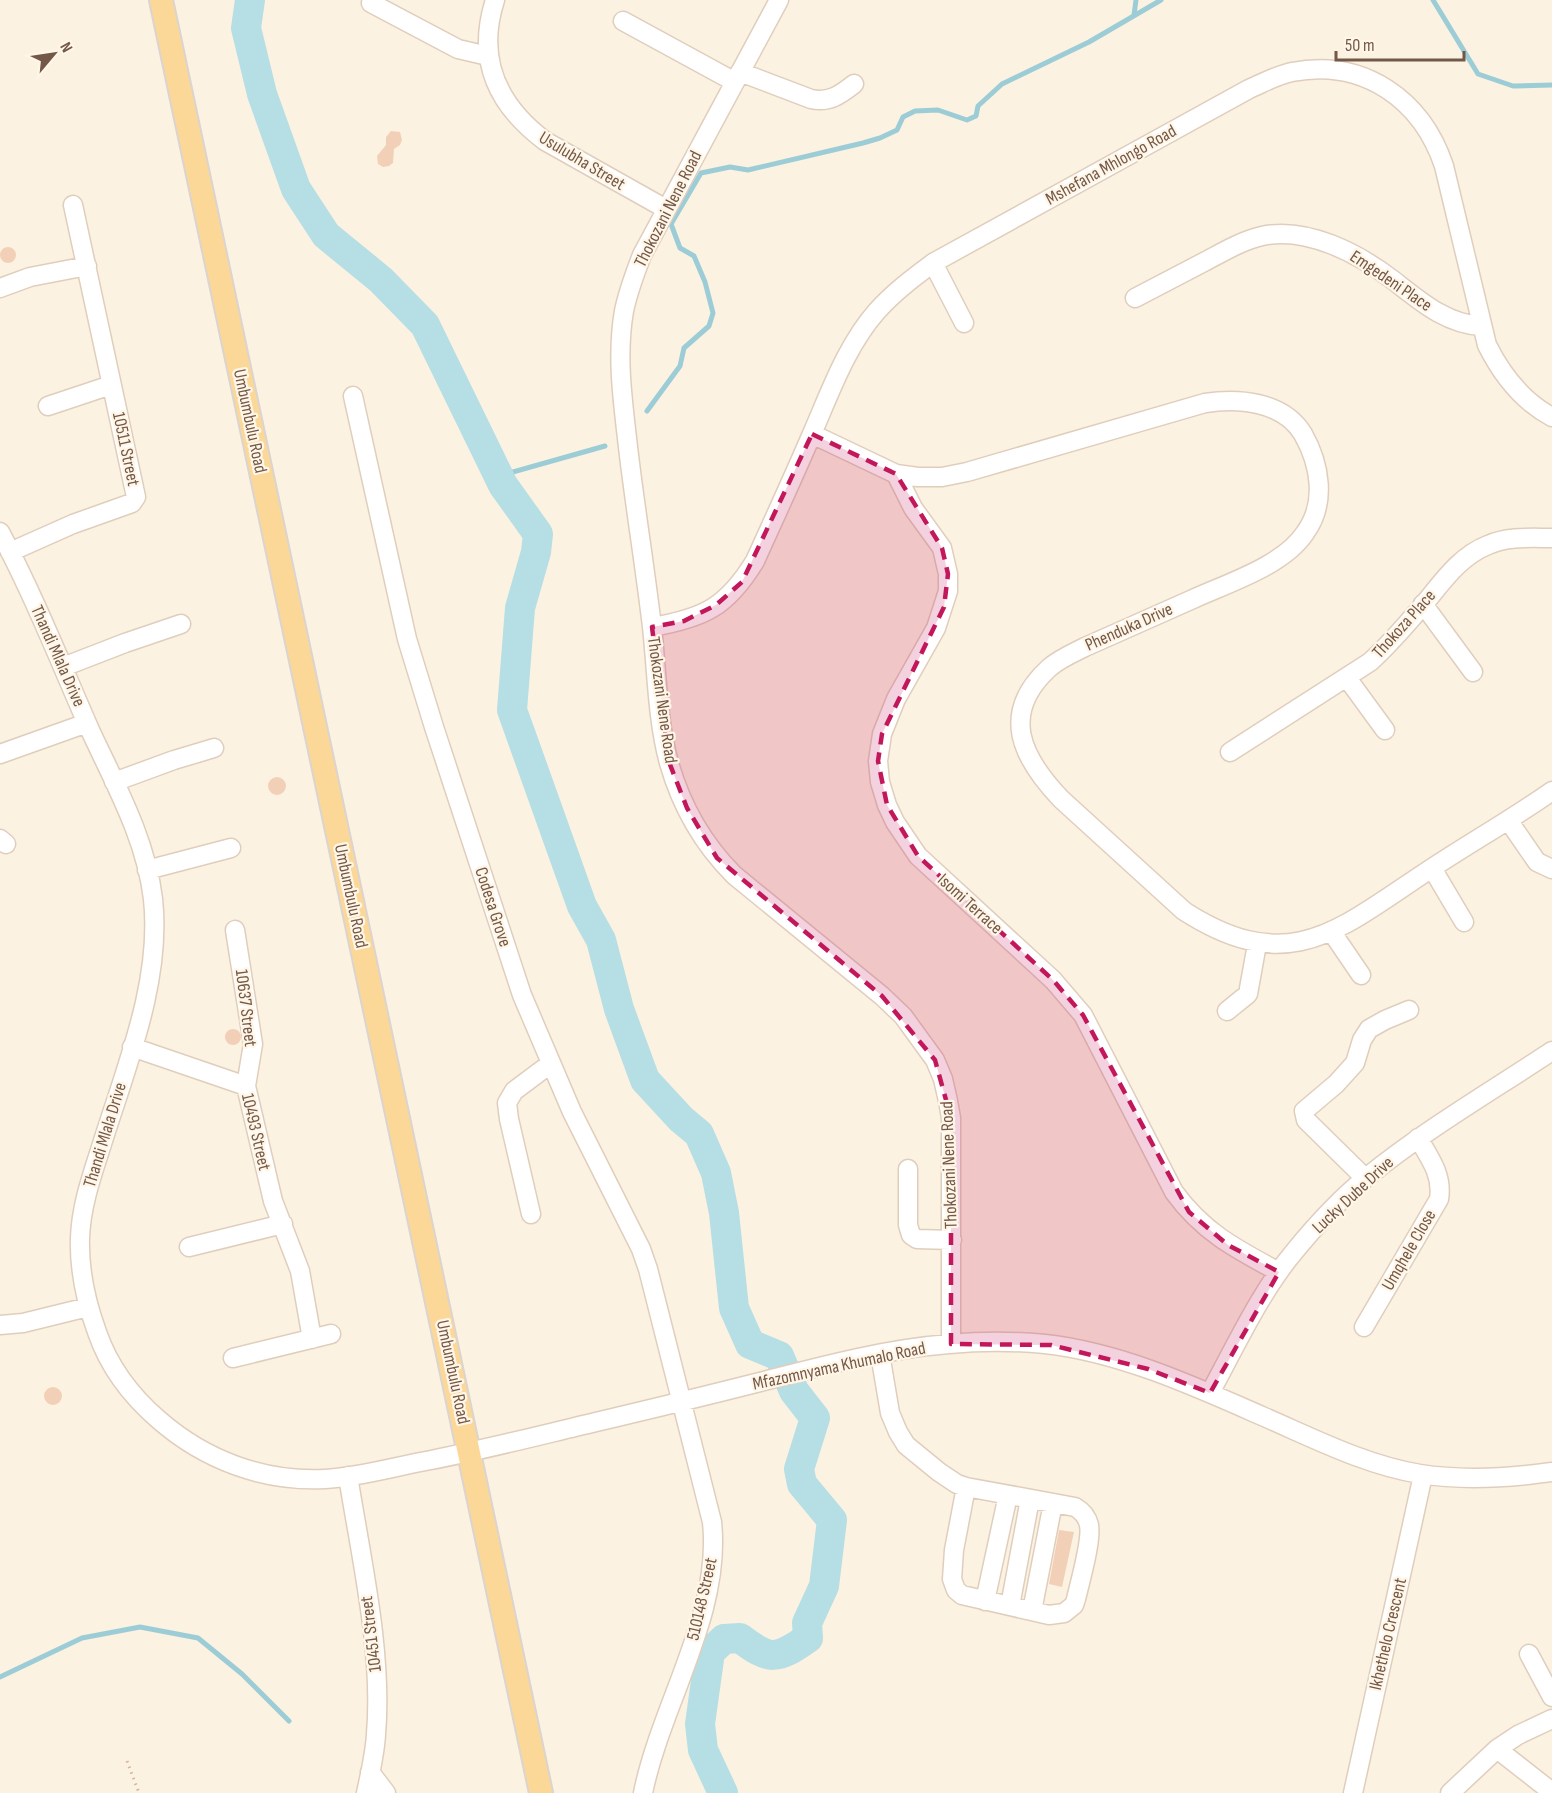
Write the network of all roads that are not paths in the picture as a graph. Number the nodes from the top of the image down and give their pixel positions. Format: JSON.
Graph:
{"nodes":[{"id":1,"x":161,"y":0,"type":"edge"},
{"id":2,"x":495,"y":0,"type":"edge"},
{"id":3,"x":779,"y":0,"type":"edge"},
{"id":4,"x":372,"y":3,"type":"dead end"},
{"id":5,"x":623,"y":21,"type":"dead end"},
{"id":6,"x":488,"y":56,"type":"junction"},
{"id":7,"x":738,"y":77,"type":"junction"},
{"id":8,"x":854,"y":84,"type":"dead end"},
{"id":9,"x":73,"y":205,"type":"dead end"},
{"id":10,"x":666,"y":209,"type":"junction"},
{"id":11,"x":933,"y":263,"type":"junction"},
{"id":12,"x":87,"y":266,"type":"junction"},
{"id":13,"x":0,"y":288,"type":"edge"},
{"id":14,"x":1135,"y":298,"type":"dead end"},
{"id":15,"x":964,"y":323,"type":"dead end"},
{"id":16,"x":1481,"y":326,"type":"junction"},
{"id":17,"x":111,"y":385,"type":"junction"},
{"id":18,"x":353,"y":396,"type":"dead end"},
{"id":19,"x":48,"y":406,"type":"dead end"},
{"id":20,"x":1552,"y":417,"type":"edge"},
{"id":21,"x":812,"y":434,"type":"junction"},
{"id":22,"x":896,"y":474,"type":"junction"},
{"id":23,"x":0,"y":532,"type":"edge"},
{"id":24,"x":1552,"y":538,"type":"edge"},
{"id":25,"x":10,"y":552,"type":"junction"},
{"id":26,"x":1423,"y":604,"type":"junction"},
{"id":27,"x":181,"y":624,"type":"dead end"},
{"id":28,"x":652,"y":627,"type":"junction"},
{"id":29,"x":63,"y":667,"type":"junction"},
{"id":30,"x":1473,"y":672,"type":"dead end"},
{"id":31,"x":1347,"y":678,"type":"junction"},
{"id":32,"x":87,"y":723,"type":"junction"},
{"id":33,"x":1385,"y":730,"type":"dead end"},
{"id":34,"x":214,"y":748,"type":"dead end"},
{"id":35,"x":1230,"y":752,"type":"dead end"},
{"id":36,"x":0,"y":754,"type":"edge"},
{"id":37,"x":114,"y":782,"type":"junction"},
{"id":38,"x":1552,"y":791,"type":"edge"},
{"id":39,"x":1508,"y":820,"type":"junction"},
{"id":40,"x":231,"y":848,"type":"dead end"},
{"id":41,"x":1432,"y":868,"type":"junction"},
{"id":42,"x":1552,"y":869,"type":"edge"},
{"id":43,"x":147,"y":870,"type":"junction"},
{"id":44,"x":1464,"y":922,"type":"dead end"},
{"id":45,"x":235,"y":930,"type":"dead end"},
{"id":46,"x":1331,"y":931,"type":"junction"},
{"id":47,"x":1257,"y":944,"type":"junction"},
{"id":48,"x":1361,"y":975,"type":"dead end"},
{"id":49,"x":1409,"y":1010,"type":"dead end"},
{"id":50,"x":1227,"y":1011,"type":"dead end"},
{"id":51,"x":132,"y":1047,"type":"junction"},
{"id":52,"x":1552,"y":1051,"type":"edge"},
{"id":53,"x":550,"y":1064,"type":"junction"},
{"id":54,"x":246,"y":1086,"type":"junction"},
{"id":55,"x":1418,"y":1138,"type":"junction"},
{"id":56,"x":908,"y":1170,"type":"dead end"},
{"id":57,"x":1365,"y":1178,"type":"junction"},
{"id":58,"x":531,"y":1214,"type":"dead end"},
{"id":59,"x":283,"y":1224,"type":"junction"},
{"id":60,"x":952,"y":1240,"type":"junction"},
{"id":61,"x":189,"y":1247,"type":"dead end"},
{"id":62,"x":1279,"y":1272,"type":"junction"},
{"id":63,"x":87,"y":1307,"type":"junction"},
{"id":64,"x":0,"y":1325,"type":"edge"},
{"id":65,"x":1364,"y":1327,"type":"dead end"},
{"id":66,"x":331,"y":1334,"type":"dead end"},
{"id":67,"x":312,"y":1340,"type":"junction"},
{"id":68,"x":951,"y":1344,"type":"junction"},
{"id":69,"x":880,"y":1354,"type":"junction"},
{"id":70,"x":233,"y":1358,"type":"dead end"},
{"id":71,"x":1210,"y":1393,"type":"junction"},
{"id":72,"x":681,"y":1401,"type":"junction"},
{"id":73,"x":471,"y":1453,"type":"junction"},
{"id":74,"x":1552,"y":1473,"type":"edge"},
{"id":75,"x":1423,"y":1474,"type":"junction"},
{"id":76,"x":348,"y":1476,"type":"junction"},
{"id":77,"x":966,"y":1487,"type":"junction"},
{"id":78,"x":1031,"y":1499,"type":"junction"},
{"id":79,"x":1009,"y":1606,"type":"junction"},
{"id":80,"x":1529,"y":1654,"type":"dead end"},
{"id":81,"x":1552,"y":1698,"type":"edge"},
{"id":82,"x":1552,"y":1719,"type":"edge"},
{"id":83,"x":1497,"y":1749,"type":"junction"},
{"id":84,"x":370,"y":1772,"type":"junction"},
{"id":85,"x":1552,"y":1792,"type":"edge"},
{"id":86,"x":366,"y":1793,"type":"edge"},
{"id":87,"x":386,"y":1793,"type":"edge"},
{"id":88,"x":541,"y":1793,"type":"edge"},
{"id":89,"x":643,"y":1793,"type":"edge"},
{"id":90,"x":1353,"y":1793,"type":"edge"},
{"id":91,"x":1450,"y":1793,"type":"edge"}],
"edges":[{"from":1,"to":73,"type":"main road","name":"Umbumbulu Road"},
{"from":2,"to":6,"type":"street","name":"Usulubha Street"},
{"from":3,"to":7,"type":"street","name":"Thokozani Nene Road"},
{"from":4,"to":6,"type":"street"},
{"from":5,"to":7,"type":"street"},
{"from":6,"to":10,"type":"street","name":"Usulubha Street"},
{"from":7,"to":8,"type":"street"},
{"from":7,"to":10,"type":"street","name":"Thokozani Nene Road"},
{"from":9,"to":12,"type":"street","name":"10511 Street"},
{"from":10,"to":28,"type":"street","name":"Thokozani Nene Road"},
{"from":11,"to":15,"type":"street"},
{"from":11,"to":16,"type":"street","name":"Mshefana Mhlongo Road"},
{"from":11,"to":21,"type":"street","name":"Mshefana Mhlongo Road"},
{"from":12,"to":13,"type":"street"},
{"from":12,"to":17,"type":"street","name":"10511 Street"},
{"from":14,"to":16,"type":"street","name":"Emgedeni Place"},
{"from":16,"to":20,"type":"street","name":"Mshefana Mhlongo Road"},
{"from":17,"to":19,"type":"street"},
{"from":17,"to":25,"type":"street","name":"10511 Street"},
{"from":18,"to":53,"type":"street","name":"Codesa Grove"},
{"from":21,"to":22,"type":"street","name":"Phenduka Drive"},
{"from":21,"to":28,"type":"street","name":"Mshefana Mhlongo Road"},
{"from":22,"to":47,"type":"street","name":"Phenduka Drive"},
{"from":22,"to":62,"type":"street","name":"Isomi Terrace"},
{"from":23,"to":25,"type":"street","name":"Thandi Mlala Drive"},
{"from":24,"to":26,"type":"street","name":"Thokoza Place"},
{"from":25,"to":29,"type":"street","name":"Thandi Mlala Drive"},
{"from":26,"to":30,"type":"street"},
{"from":26,"to":31,"type":"street","name":"Thokoza Place"},
{"from":27,"to":29,"type":"street"},
{"from":28,"to":60,"type":"street","name":"Thokozani Nene Road"},
{"from":29,"to":32,"type":"street","name":"Thandi Mlala Drive"},
{"from":31,"to":33,"type":"street"},
{"from":31,"to":35,"type":"street","name":"Thokoza Place"},
{"from":32,"to":36,"type":"street"},
{"from":32,"to":37,"type":"street","name":"Thandi Mlala Drive"},
{"from":34,"to":37,"type":"street"},
{"from":37,"to":43,"type":"street","name":"Thandi Mlala Drive"},
{"from":38,"to":39,"type":"street","name":"Phenduka Drive"},
{"from":39,"to":41,"type":"street","name":"Phenduka Drive"},
{"from":39,"to":42,"type":"street"},
{"from":40,"to":43,"type":"street"},
{"from":41,"to":44,"type":"street"},
{"from":41,"to":46,"type":"street","name":"Phenduka Drive"},
{"from":43,"to":51,"type":"street","name":"Thandi Mlala Drive"},
{"from":45,"to":54,"type":"street","name":"10637 Street"},
{"from":46,"to":47,"type":"street","name":"Phenduka Drive"},
{"from":46,"to":48,"type":"street"},
{"from":47,"to":50,"type":"street"},
{"from":49,"to":57,"type":"street"},
{"from":51,"to":54,"type":"street","name":"10493 Street"},
{"from":51,"to":63,"type":"street","name":"Thandi Mlala Drive"},
{"from":52,"to":55,"type":"street","name":"Lucky Dube Drive"},
{"from":53,"to":58,"type":"street"},
{"from":53,"to":72,"type":"street","name":"Codesa Grove"},
{"from":54,"to":59,"type":"street","name":"10493 Street"},
{"from":55,"to":57,"type":"street","name":"Lucky Dube Drive"},
{"from":55,"to":65,"type":"street","name":"Umqhele Close"},
{"from":56,"to":60,"type":"street"},
{"from":57,"to":62,"type":"street","name":"Lucky Dube Drive"},
{"from":59,"to":61,"type":"street"},
{"from":59,"to":67,"type":"street","name":"10493 Street"},
{"from":60,"to":68,"type":"street","name":"Thokozani Nene Road"},
{"from":62,"to":71,"type":"street","name":"Lucky Dube Drive"},
{"from":63,"to":64,"type":"street"},
{"from":63,"to":76,"type":"street","name":"Thandi Mlala Drive"},
{"from":66,"to":67,"type":"street"},
{"from":67,"to":70,"type":"street"},
{"from":68,"to":69,"type":"street","name":"Mfazomnyama Khumalo Road"},
{"from":68,"to":71,"type":"street","name":"Mfazomnyama Khumalo Road"},
{"from":69,"to":72,"type":"street","name":"Mfazomnyama Khumalo Road"},
{"from":69,"to":77,"type":"street"},
{"from":71,"to":75,"type":"street","name":"Mfazomnyama Khumalo Road"},
{"from":72,"to":73,"type":"street","name":"Mfazomnyama Khumalo Road"},
{"from":72,"to":89,"type":"street","name":"510148 Street"},
{"from":73,"to":76,"type":"street","name":"Thandi Mlala Drive"},
{"from":73,"to":88,"type":"main road","name":"Umbumbulu Road"},
{"from":74,"to":75,"type":"street","name":"Mfazomnyama Khumalo Road"},
{"from":75,"to":90,"type":"street","name":"Ikhethelo Crescent"},
{"from":76,"to":84,"type":"street","name":"10451 Street"},
{"from":77,"to":78,"type":"street"},
{"from":77,"to":79,"type":"street"},
{"from":78,"to":79,"type":"street"},
{"from":78,"to":79,"type":"street"},
{"from":78,"to":79,"type":"street"},
{"from":80,"to":81,"type":"street"},
{"from":82,"to":83,"type":"street"},
{"from":83,"to":85,"type":"street"},
{"from":83,"to":91,"type":"street"},
{"from":84,"to":86,"type":"street","name":"10451 Street"},
{"from":84,"to":87,"type":"street"}]}
